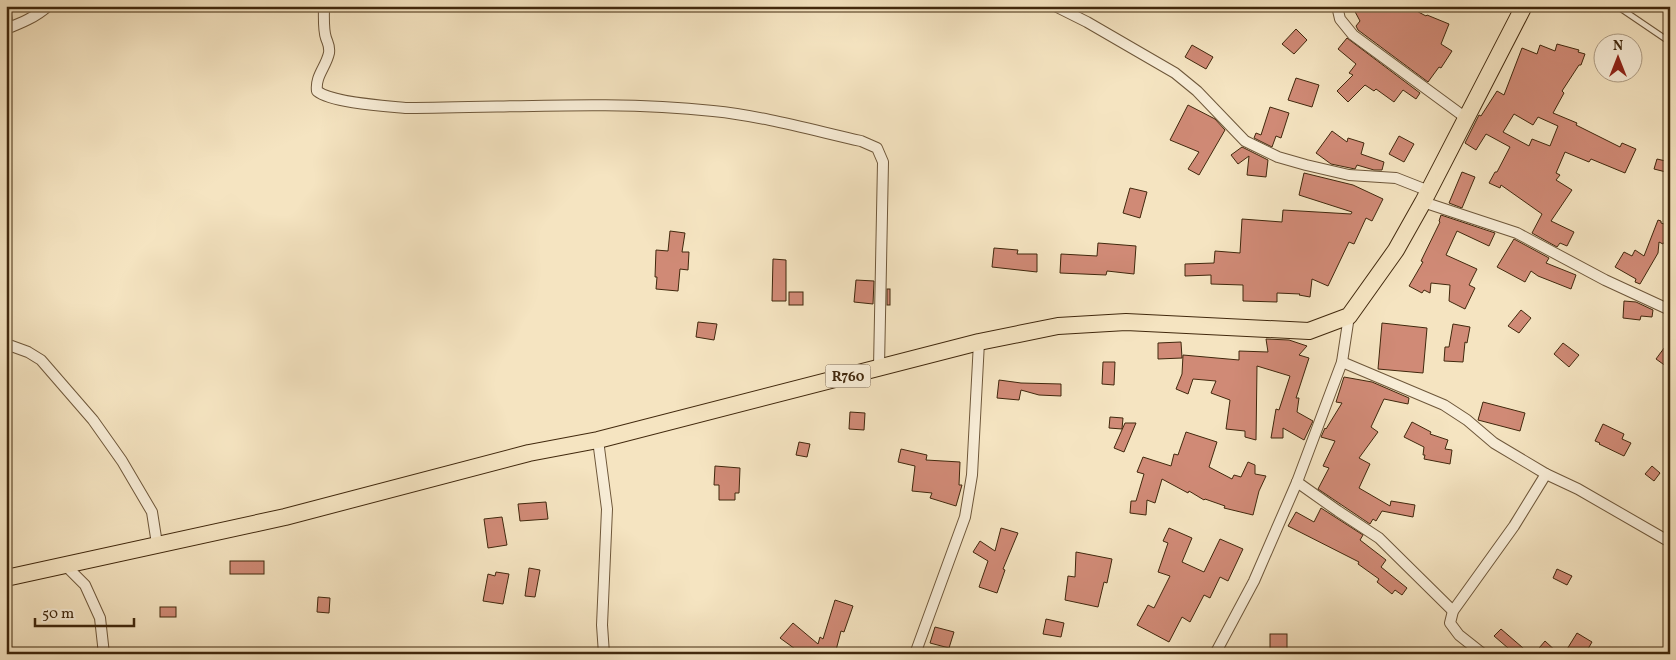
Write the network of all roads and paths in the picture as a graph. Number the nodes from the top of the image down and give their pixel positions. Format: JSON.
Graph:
{"nodes":[{"id":1,"x":48,"y":6,"type":"edge"},
{"id":2,"x":324,"y":6,"type":"edge"},
{"id":3,"x":1056,"y":6,"type":"edge"},
{"id":4,"x":1337,"y":6,"type":"edge"},
{"id":5,"x":1524,"y":6,"type":"edge"},
{"id":6,"x":1617,"y":6,"type":"edge"},
{"id":7,"x":6,"y":15,"type":"edge"},
{"id":8,"x":6,"y":28,"type":"edge"},
{"id":9,"x":1670,"y":42,"type":"edge"},
{"id":10,"x":1466,"y":118,"type":"junction"},
{"id":11,"x":1426,"y":197,"type":"junction"},
{"id":12,"x":1670,"y":310,"type":"edge"},
{"id":13,"x":1350,"y":316,"type":"junction"},
{"id":14,"x":979,"y":342,"type":"junction"},
{"id":15,"x":6,"y":344,"type":"edge"},
{"id":16,"x":1342,"y":362,"type":"junction"},
{"id":17,"x":879,"y":367,"type":"junction"},
{"id":18,"x":598,"y":440,"type":"junction"},
{"id":19,"x":1546,"y":474,"type":"junction"},
{"id":20,"x":1297,"y":482,"type":"junction"},
{"id":21,"x":1670,"y":542,"type":"edge"},
{"id":22,"x":157,"y":544,"type":"junction"},
{"id":23,"x":66,"y":566,"type":"junction"},
{"id":24,"x":6,"y":578,"type":"edge"},
{"id":25,"x":1453,"y":611,"type":"junction"},
{"id":26,"x":104,"y":654,"type":"edge"},
{"id":27,"x":604,"y":654,"type":"edge"},
{"id":28,"x":916,"y":654,"type":"edge"},
{"id":29,"x":1215,"y":654,"type":"edge"},
{"id":30,"x":1483,"y":654,"type":"edge"}],
"edges":[{"from":1,"to":8,"type":"street"},
{"from":2,"to":17,"type":"street"},
{"from":3,"to":11,"type":"street"},
{"from":4,"to":10,"type":"street"},
{"from":5,"to":10,"type":"main road"},
{"from":6,"to":9,"type":"lane"},
{"from":7,"to":8,"type":"street"},
{"from":10,"to":11,"type":"main road"},
{"from":11,"to":12,"type":"street"},
{"from":11,"to":13,"type":"main road"},
{"from":13,"to":14,"type":"main road","number":"R760"},
{"from":13,"to":16,"type":"street"},
{"from":14,"to":17,"type":"main road","number":"R760"},
{"from":14,"to":28,"type":"street"},
{"from":15,"to":22,"type":"street"},
{"from":16,"to":19,"type":"street"},
{"from":16,"to":20,"type":"street"},
{"from":17,"to":18,"type":"main road","number":"R760"},
{"from":18,"to":22,"type":"main road","number":"R760"},
{"from":18,"to":27,"type":"street"},
{"from":19,"to":21,"type":"street"},
{"from":19,"to":25,"type":"street"},
{"from":20,"to":25,"type":"street"},
{"from":20,"to":29,"type":"street"},
{"from":22,"to":23,"type":"main road","number":"R760"},
{"from":23,"to":24,"type":"main road","number":"R760"},
{"from":23,"to":26,"type":"street"},
{"from":25,"to":30,"type":"street"}]}
